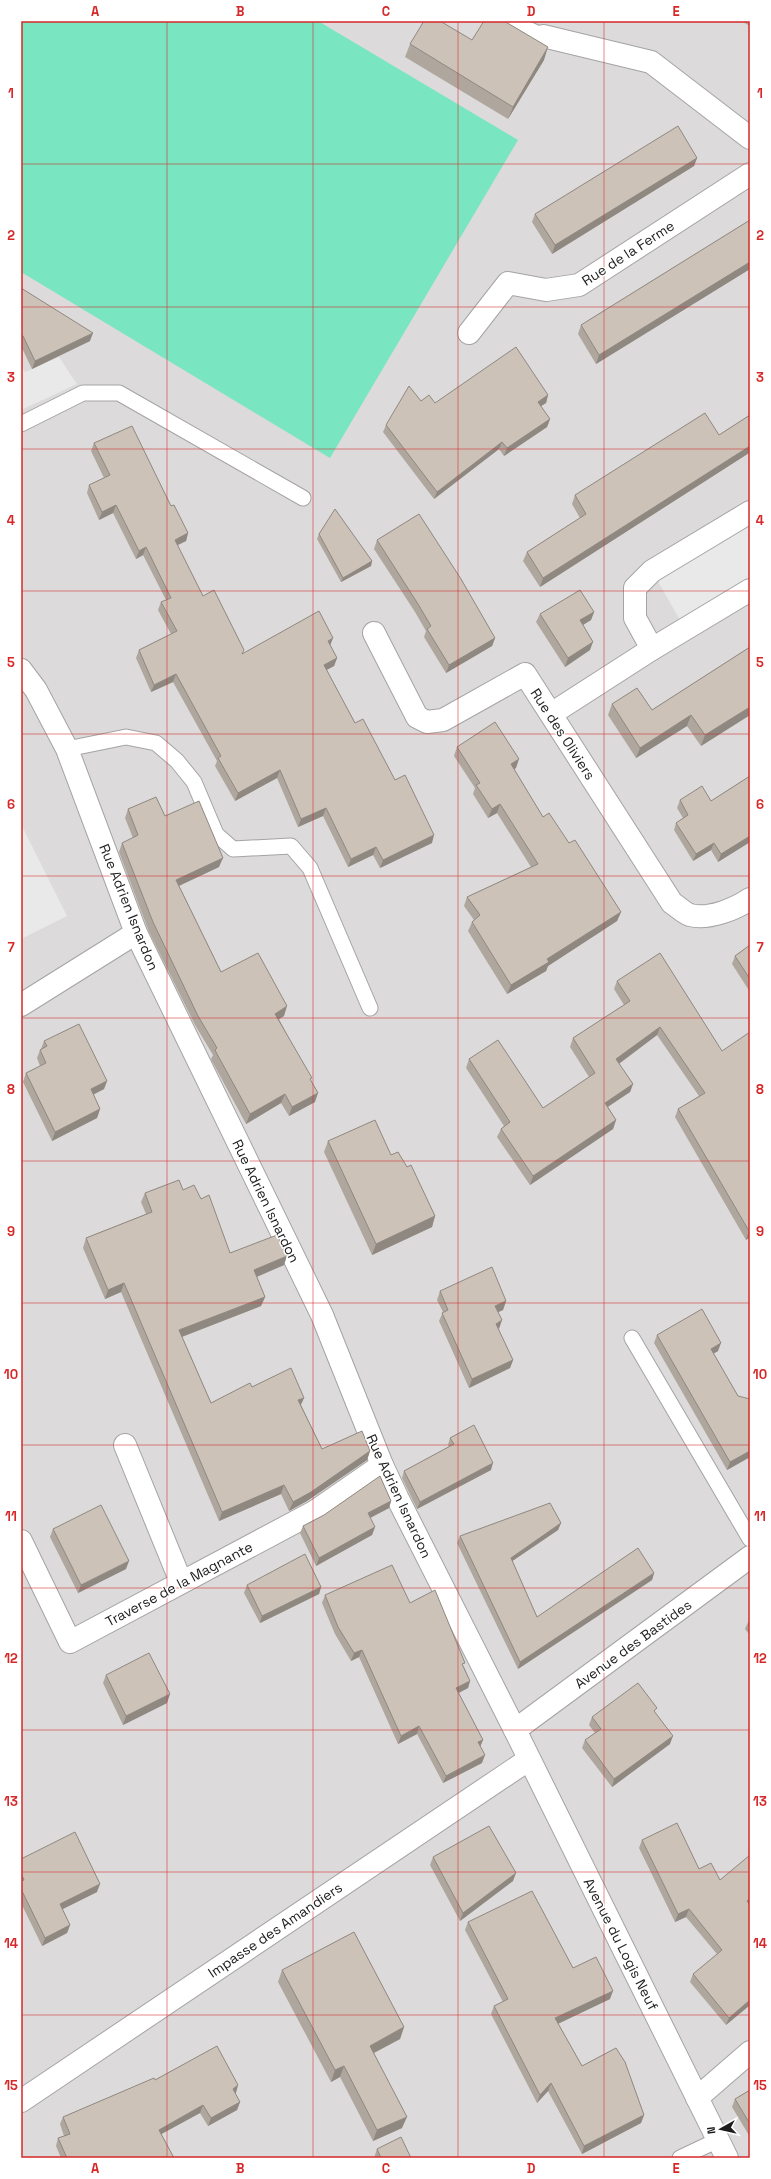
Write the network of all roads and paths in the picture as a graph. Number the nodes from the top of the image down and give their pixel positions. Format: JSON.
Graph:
{"nodes":[{"id":1,"x":511,"y":21,"type":"edge"},
{"id":2,"x":543,"y":36,"type":"joint"},
{"id":3,"x":750,"y":138,"type":"edge"},
{"id":4,"x":750,"y":174,"type":"edge"},
{"id":5,"x":469,"y":333,"type":"dead end"},
{"id":6,"x":21,"y":424,"type":"edge"},
{"id":7,"x":303,"y":498,"type":"dead end"},
{"id":8,"x":750,"y":512,"type":"edge"},
{"id":9,"x":750,"y":590,"type":"edge"},
{"id":10,"x":374,"y":633,"type":"dead end"},
{"id":11,"x":652,"y":649,"type":"junction"},
{"id":12,"x":21,"y":670,"type":"edge"},
{"id":13,"x":551,"y":714,"type":"junction"},
{"id":14,"x":67,"y":749,"type":"junction"},
{"id":15,"x":750,"y":899,"type":"edge"},
{"id":16,"x":136,"y":933,"type":"junction"},
{"id":17,"x":21,"y":1005,"type":"edge"},
{"id":18,"x":370,"y":1008,"type":"dead end"},
{"id":19,"x":632,"y":1338,"type":"dead end"},
{"id":20,"x":124,"y":1445,"type":"dead end"},
{"id":21,"x":382,"y":1465,"type":"junction"},
{"id":22,"x":750,"y":1539,"type":"edge"},
{"id":23,"x":21,"y":1541,"type":"edge"},
{"id":24,"x":750,"y":1557,"type":"edge"},
{"id":25,"x":182,"y":1582,"type":"junction"},
{"id":26,"x":515,"y":1730,"type":"junction"},
{"id":27,"x":528,"y":1760,"type":"junction"},
{"id":28,"x":750,"y":2052,"type":"edge"},
{"id":29,"x":697,"y":2098,"type":"junction"},
{"id":30,"x":21,"y":2101,"type":"edge"},
{"id":31,"x":723,"y":2149,"type":"edge"},
{"id":32,"x":680,"y":2158,"type":"edge"}],
"edges":[{"from":1,"to":2,"type":"lane"},
{"from":2,"to":3,"type":"street"},
{"from":4,"to":5,"type":"street","name":"Rue de la Ferme"},
{"from":6,"to":7,"type":"lane"},
{"from":8,"to":11,"type":"street"},
{"from":9,"to":11,"type":"street"},
{"from":10,"to":13,"type":"street","name":"Rue des Oliviers"},
{"from":11,"to":13,"type":"street"},
{"from":12,"to":14,"type":"street","name":"Rue Adrien Isnardon"},
{"from":13,"to":15,"type":"street","name":"Rue des Oliviers"},
{"from":14,"to":16,"type":"street","name":"Rue Adrien Isnardon"},
{"from":14,"to":18,"type":"lane"},
{"from":16,"to":17,"type":"street"},
{"from":16,"to":21,"type":"street","name":"Rue Adrien Isnardon"},
{"from":19,"to":22,"type":"lane"},
{"from":20,"to":25,"type":"street","name":"Traverse de la Magnante"},
{"from":21,"to":25,"type":"street","name":"Traverse de la Magnante"},
{"from":21,"to":26,"type":"street","name":"Rue Adrien Isnardon"},
{"from":23,"to":25,"type":"street","name":"Traverse de la Magnante"},
{"from":24,"to":26,"type":"street","name":"Avenue des Bastides"},
{"from":26,"to":27,"type":"street","name":"Avenue du Logis Neuf"},
{"from":27,"to":29,"type":"street","name":"Avenue du Logis Neuf"},
{"from":27,"to":30,"type":"street","name":"Impasse des Amandiers"},
{"from":28,"to":29,"type":"street"},
{"from":29,"to":31,"type":"street","name":"Avenue du Logis Neuf"},
{"from":31,"to":32,"type":"lane"}]}
